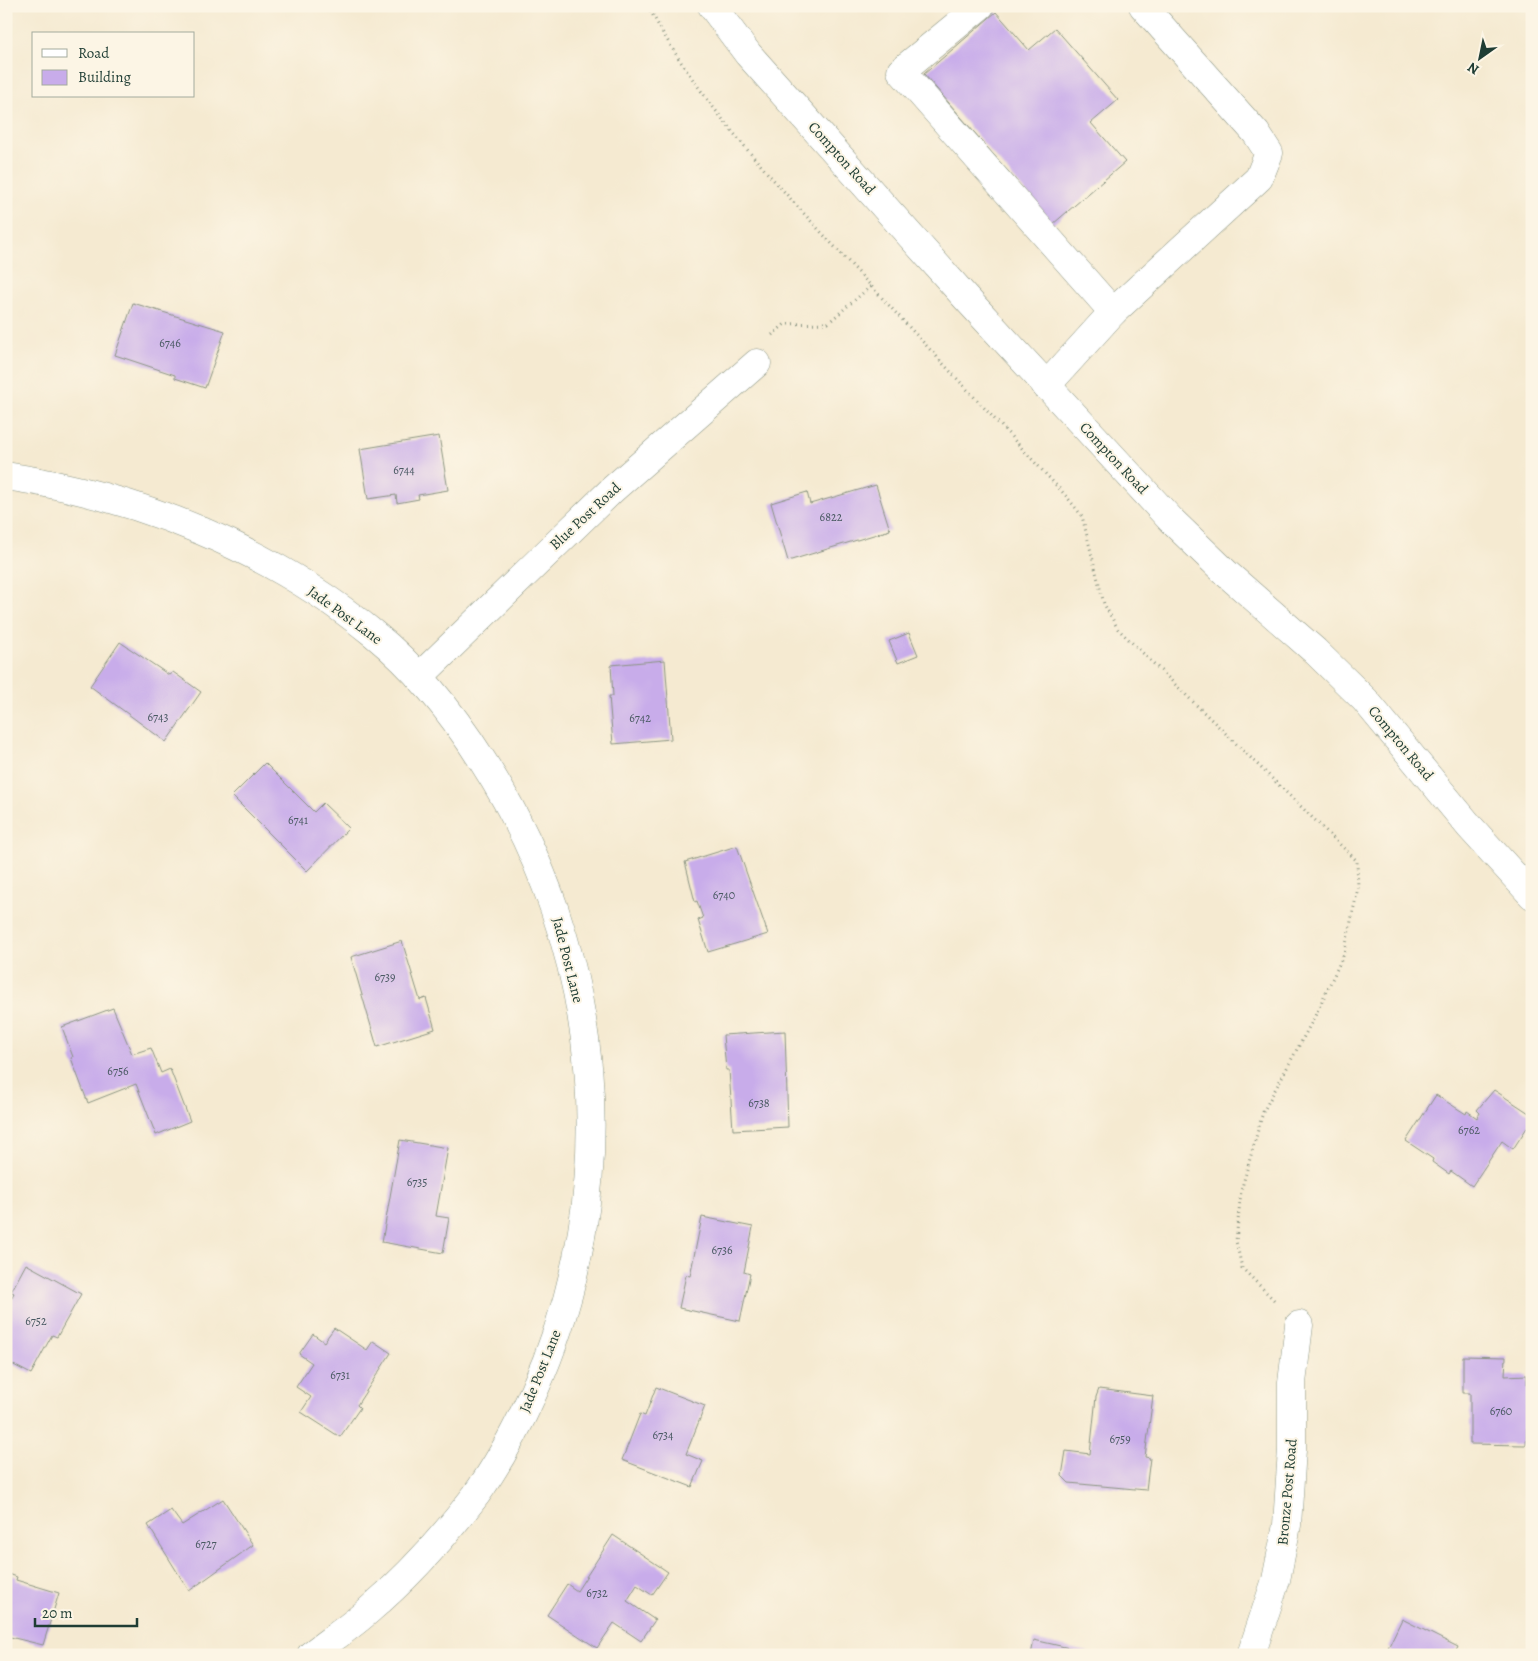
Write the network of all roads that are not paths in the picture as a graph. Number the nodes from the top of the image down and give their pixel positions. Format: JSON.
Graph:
{"nodes":[{"id":1,"x":712,"y":6,"type":"edge"},
{"id":2,"x":980,"y":6,"type":"edge"},
{"id":3,"x":1143,"y":6,"type":"edge"},
{"id":4,"x":1113,"y":312,"type":"junction"},
{"id":5,"x":757,"y":363,"type":"road end"},
{"id":6,"x":1046,"y":386,"type":"junction"},
{"id":7,"x":6,"y":476,"type":"edge"},
{"id":8,"x":419,"y":677,"type":"junction"},
{"id":9,"x":1532,"y":895,"type":"edge"},
{"id":10,"x":1299,"y":1325,"type":"road end"},
{"id":11,"x":311,"y":1655,"type":"edge"},
{"id":12,"x":1251,"y":1655,"type":"edge"}],
"edges":[{"from":1,"to":6,"type":"street","name":"Compton Road"},
{"from":2,"to":4,"type":"street"},
{"from":3,"to":4,"type":"street"},
{"from":4,"to":6,"type":"street"},
{"from":5,"to":8,"type":"street","name":"Blue Post Road"},
{"from":6,"to":9,"type":"street","name":"Compton Road"},
{"from":7,"to":8,"type":"street","name":"Jade Post Lane"},
{"from":8,"to":11,"type":"street","name":"Jade Post Lane"},
{"from":10,"to":12,"type":"street","name":"Bronze Post Road"}]}
